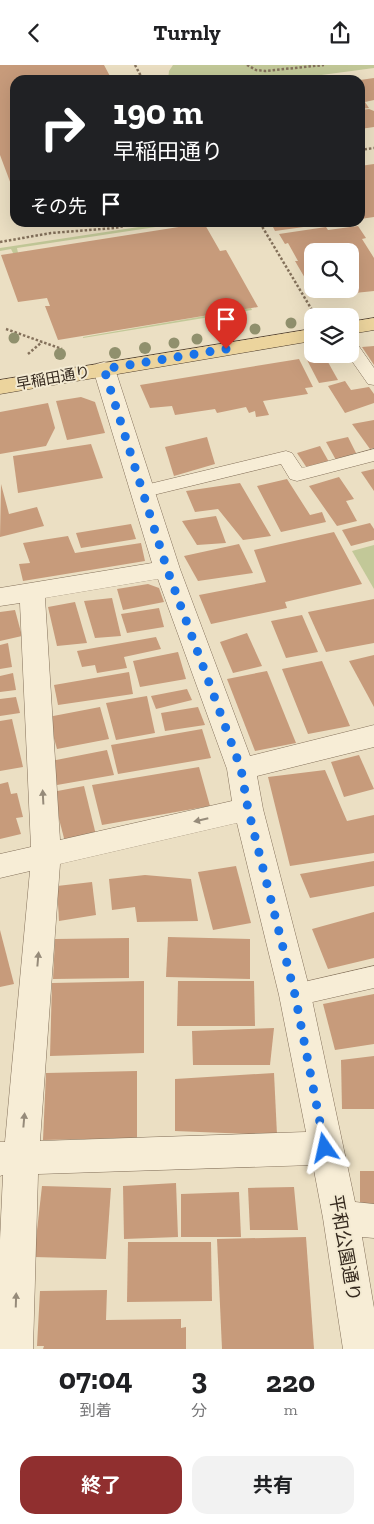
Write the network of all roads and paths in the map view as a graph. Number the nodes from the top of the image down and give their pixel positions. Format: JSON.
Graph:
{"nodes":[{"id":1,"x":246,"y":65,"type":"edge"},
{"id":2,"x":324,"y":65,"type":"edge"},
{"id":3,"x":120,"y":227,"type":"edge"},
{"id":4,"x":262,"y":227,"type":"edge"},
{"id":5,"x":0,"y":242,"type":"edge"},
{"id":6,"x":305,"y":308,"type":"edge"},
{"id":7,"x":374,"y":324,"type":"edge"},
{"id":8,"x":359,"y":326,"type":"edge"},
{"id":9,"x":304,"y":327,"type":"edge"},
{"id":10,"x":6,"y":329,"type":"dead end"},
{"id":11,"x":42,"y":342,"type":"junction"},
{"id":12,"x":66,"y":351,"type":"dead end"},
{"id":13,"x":28,"y":354,"type":"dead end"},
{"id":14,"x":359,"y":359,"type":"edge"},
{"id":15,"x":104,"y":369,"type":"junction"},
{"id":16,"x":374,"y":380,"type":"edge"},
{"id":17,"x":0,"y":387,"type":"edge"},
{"id":18,"x":374,"y":455,"type":"edge"},
{"id":19,"x":142,"y":492,"type":"junction"},
{"id":20,"x":167,"y":569,"type":"junction"},
{"id":21,"x":32,"y":592,"type":"junction"},
{"id":22,"x":0,"y":597,"type":"edge"},
{"id":23,"x":374,"y":736,"type":"edge"},
{"id":24,"x":241,"y":769,"type":"junction"},
{"id":25,"x":248,"y":809,"type":"junction"},
{"id":26,"x":46,"y":856,"type":"junction"},
{"id":27,"x":0,"y":866,"type":"edge"},
{"id":28,"x":374,"y":977,"type":"edge"},
{"id":29,"x":295,"y":995,"type":"junction"},
{"id":30,"x":325,"y":1148,"type":"junction"},
{"id":31,"x":10,"y":1159,"type":"edge"},
{"id":32,"x":357,"y":1219,"type":"edge"},
{"id":33,"x":14,"y":1349,"type":"edge"},
{"id":34,"x":362,"y":1349,"type":"edge"}],
"edges":[{"from":1,"to":2,"type":"path"},
{"from":3,"to":5,"type":"path"},
{"from":4,"to":6,"type":"path"},
{"from":7,"to":8,"type":"main road"},
{"from":9,"to":15,"type":"main road","name":"早稲田通り"},
{"from":10,"to":11,"type":"path"},
{"from":11,"to":12,"type":"path"},
{"from":11,"to":13,"type":"path"},
{"from":14,"to":16,"type":"lane"},
{"from":15,"to":17,"type":"main road","name":"早稲田通り"},
{"from":15,"to":19,"type":"street","name":"平和公園通り"},
{"from":18,"to":19,"type":"lane"},
{"from":19,"to":20,"type":"street","name":"平和公園通り"},
{"from":20,"to":21,"type":"street"},
{"from":20,"to":24,"type":"street","name":"平和公園通り"},
{"from":21,"to":22,"type":"street"},
{"from":26,"to":21,"type":"street","one_way":true},
{"from":23,"to":24,"type":"street"},
{"from":24,"to":25,"type":"street","name":"平和公園通り"},
{"from":25,"to":26,"type":"street","one_way":true},
{"from":25,"to":29,"type":"street","name":"平和公園通り"},
{"from":26,"to":27,"type":"street"},
{"from":31,"to":26,"type":"street","one_way":true},
{"from":28,"to":29,"type":"lane"},
{"from":29,"to":30,"type":"street","name":"平和公園通り"},
{"from":30,"to":31,"type":"street"},
{"from":30,"to":32,"type":"street","name":"平和公園通り"},
{"from":33,"to":31,"type":"street","one_way":true},
{"from":32,"to":34,"type":"street","name":"平和公園通り"}]}
